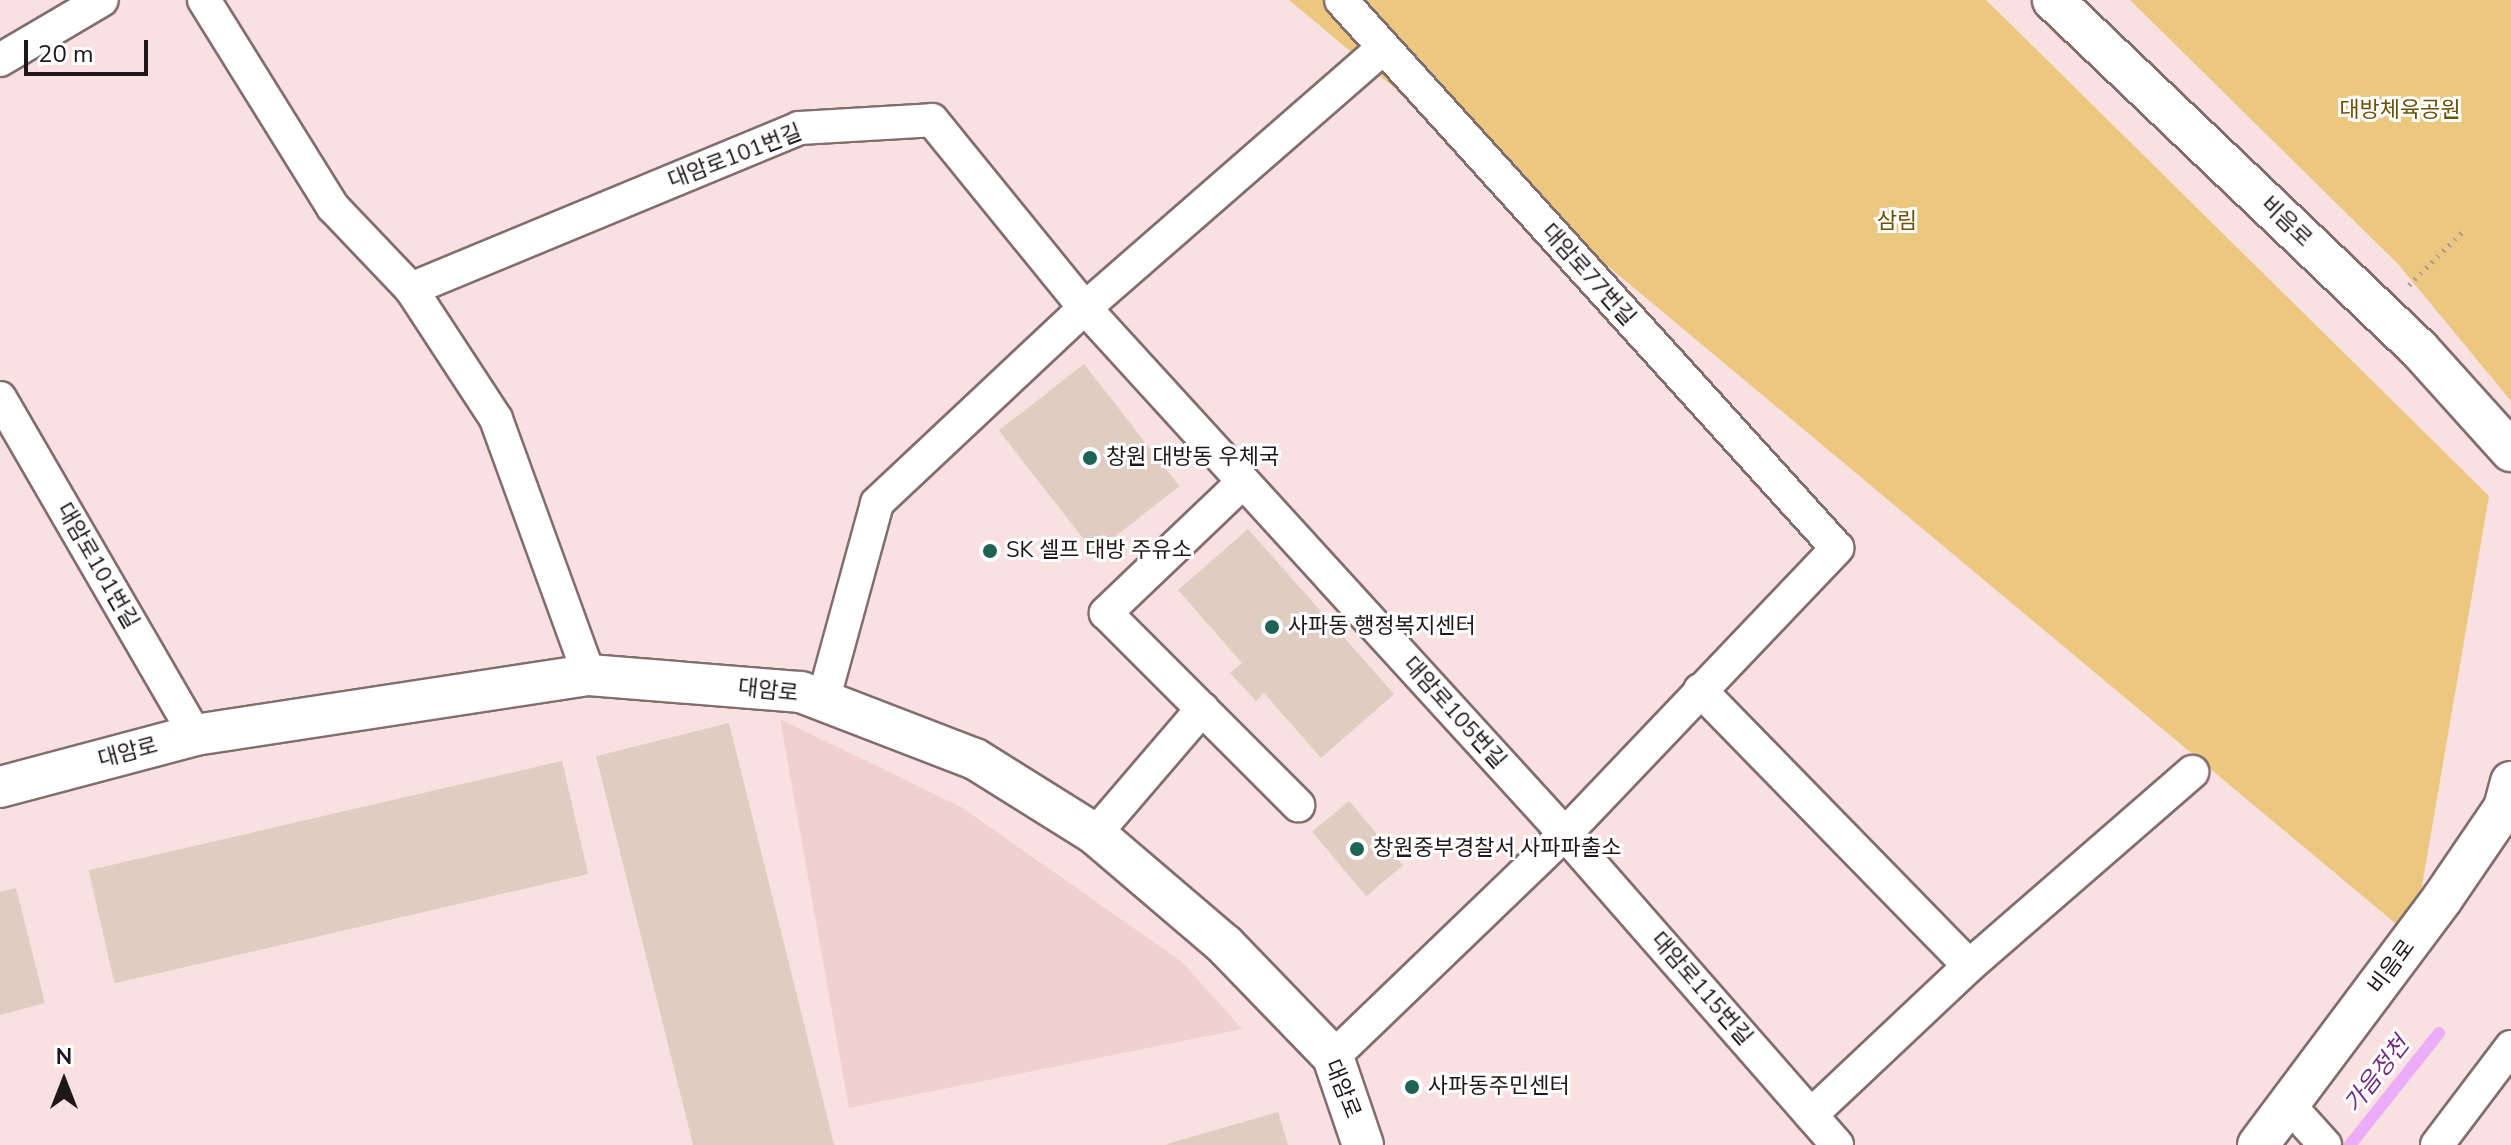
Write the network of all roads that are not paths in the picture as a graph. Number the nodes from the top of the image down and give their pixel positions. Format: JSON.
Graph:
{"nodes":[{"id":1,"x":102,"y":0,"type":"edge"},
{"id":2,"x":204,"y":0,"type":"edge"},
{"id":3,"x":1341,"y":0,"type":"edge"},
{"id":4,"x":2053,"y":0,"type":"edge"},
{"id":5,"x":1383,"y":48,"type":"junction"},
{"id":6,"x":0,"y":60,"type":"edge"},
{"id":7,"x":411,"y":289,"type":"junction"},
{"id":8,"x":1085,"y":308,"type":"junction"},
{"id":9,"x":0,"y":398,"type":"edge"},
{"id":10,"x":2511,"y":451,"type":"edge"},
{"id":11,"x":1243,"y":482,"type":"junction"},
{"id":12,"x":589,"y":675,"type":"junction"},
{"id":13,"x":1700,"y":690,"type":"junction"},
{"id":14,"x":823,"y":701,"type":"junction"},
{"id":15,"x":1202,"y":709,"type":"junction"},
{"id":16,"x":195,"y":735,"type":"junction"},
{"id":17,"x":2192,"y":772,"type":"dead end"},
{"id":18,"x":2511,"y":782,"type":"edge"},
{"id":19,"x":0,"y":787,"type":"edge"},
{"id":20,"x":1298,"y":805,"type":"dead end"},
{"id":21,"x":1095,"y":834,"type":"junction"},
{"id":22,"x":1565,"y":834,"type":"junction"},
{"id":23,"x":1969,"y":966,"type":"junction"},
{"id":24,"x":2511,"y":1047,"type":"edge"},
{"id":25,"x":1333,"y":1057,"type":"junction"},
{"id":26,"x":1811,"y":1115,"type":"junction"},
{"id":27,"x":2307,"y":1125,"type":"edge"},
{"id":28,"x":1363,"y":1145,"type":"edge"},
{"id":29,"x":1837,"y":1145,"type":"edge"},
{"id":30,"x":2258,"y":1145,"type":"edge"},
{"id":31,"x":2437,"y":1145,"type":"edge"}],
"edges":[{"from":1,"to":6,"type":"street"},
{"from":2,"to":7,"type":"street"},
{"from":3,"to":5,"type":"street","name":"대암로77번길"},
{"from":4,"to":10,"type":"street","name":"비음로"},
{"from":5,"to":8,"type":"street"},
{"from":5,"to":13,"type":"street","name":"대암로77번길"},
{"from":7,"to":8,"type":"street","name":"대암로101번길"},
{"from":7,"to":12,"type":"street"},
{"from":8,"to":11,"type":"street","name":"대암로105번길"},
{"from":8,"to":14,"type":"street"},
{"from":9,"to":16,"type":"street","name":"대암로101번길"},
{"from":11,"to":15,"type":"street"},
{"from":11,"to":22,"type":"street","name":"대암로105번길"},
{"from":12,"to":14,"type":"street","name":"대암로"},
{"from":12,"to":16,"type":"street","name":"대암로"},
{"from":13,"to":22,"type":"street"},
{"from":13,"to":23,"type":"street"},
{"from":14,"to":21,"type":"street","name":"대암로"},
{"from":15,"to":20,"type":"street"},
{"from":15,"to":21,"type":"street"},
{"from":16,"to":19,"type":"street","name":"대암로"},
{"from":17,"to":23,"type":"street"},
{"from":18,"to":27,"type":"street","name":"비음로"},
{"from":21,"to":25,"type":"street","name":"대암로"},
{"from":22,"to":25,"type":"street"},
{"from":22,"to":26,"type":"street","name":"대암로115번길"},
{"from":23,"to":26,"type":"street"},
{"from":24,"to":31,"type":"street"},
{"from":25,"to":28,"type":"street","name":"대암로"},
{"from":26,"to":29,"type":"street","name":"대암로115번길"},
{"from":27,"to":30,"type":"street","name":"비음로"}]}
